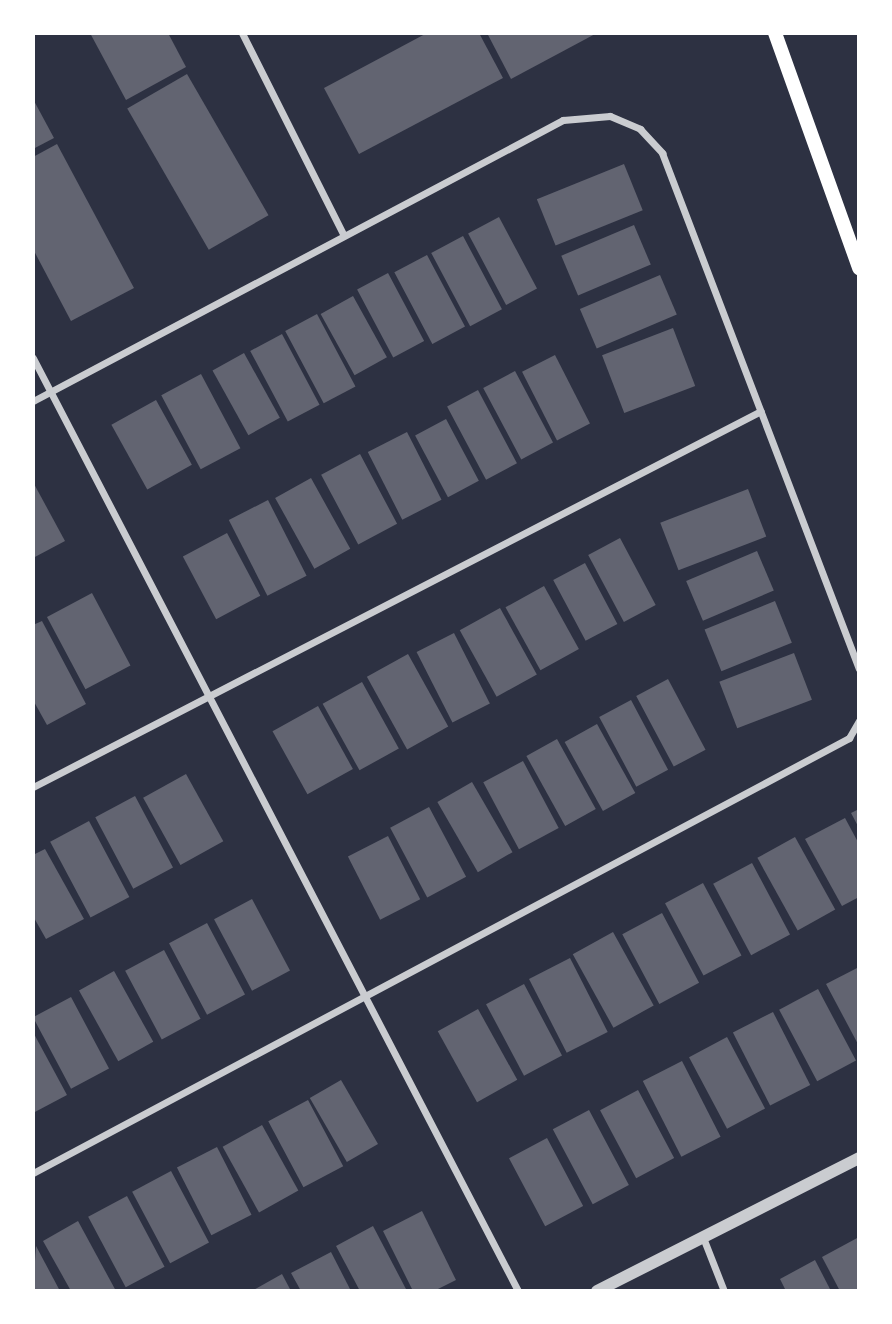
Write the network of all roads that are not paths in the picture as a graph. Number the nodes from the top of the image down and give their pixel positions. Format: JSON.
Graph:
{"nodes":[{"id":1,"x":242,"y":33,"type":"edge"},
{"id":2,"x":775,"y":33,"type":"edge"},
{"id":3,"x":343,"y":234,"type":"junction"},
{"id":4,"x":859,"y":268,"type":"edge"},
{"id":5,"x":33,"y":358,"type":"edge"},
{"id":6,"x":52,"y":391,"type":"junction"},
{"id":7,"x":33,"y":401,"type":"edge"},
{"id":8,"x":761,"y":411,"type":"junction"},
{"id":9,"x":859,"y":669,"type":"edge"},
{"id":10,"x":211,"y":695,"type":"junction"},
{"id":11,"x":859,"y":721,"type":"edge"},
{"id":12,"x":33,"y":787,"type":"edge"},
{"id":13,"x":366,"y":995,"type":"junction"},
{"id":14,"x":859,"y":1158,"type":"edge"},
{"id":15,"x":33,"y":1173,"type":"edge"},
{"id":16,"x":704,"y":1240,"type":"junction"},
{"id":17,"x":518,"y":1291,"type":"edge"},
{"id":18,"x":597,"y":1291,"type":"edge"},
{"id":19,"x":724,"y":1291,"type":"edge"}],
"edges":[{"from":1,"to":3,"type":"street"},
{"from":2,"to":4,"type":"main road"},
{"from":3,"to":6,"type":"street"},
{"from":3,"to":8,"type":"street"},
{"from":5,"to":6,"type":"street"},
{"from":6,"to":7,"type":"street"},
{"from":6,"to":10,"type":"street"},
{"from":8,"to":9,"type":"street"},
{"from":8,"to":10,"type":"street"},
{"from":10,"to":12,"type":"street"},
{"from":10,"to":13,"type":"street"},
{"from":11,"to":13,"type":"street"},
{"from":13,"to":15,"type":"street"},
{"from":13,"to":17,"type":"street"},
{"from":14,"to":16,"type":"street"},
{"from":16,"to":18,"type":"street"},
{"from":16,"to":19,"type":"street"}]}
